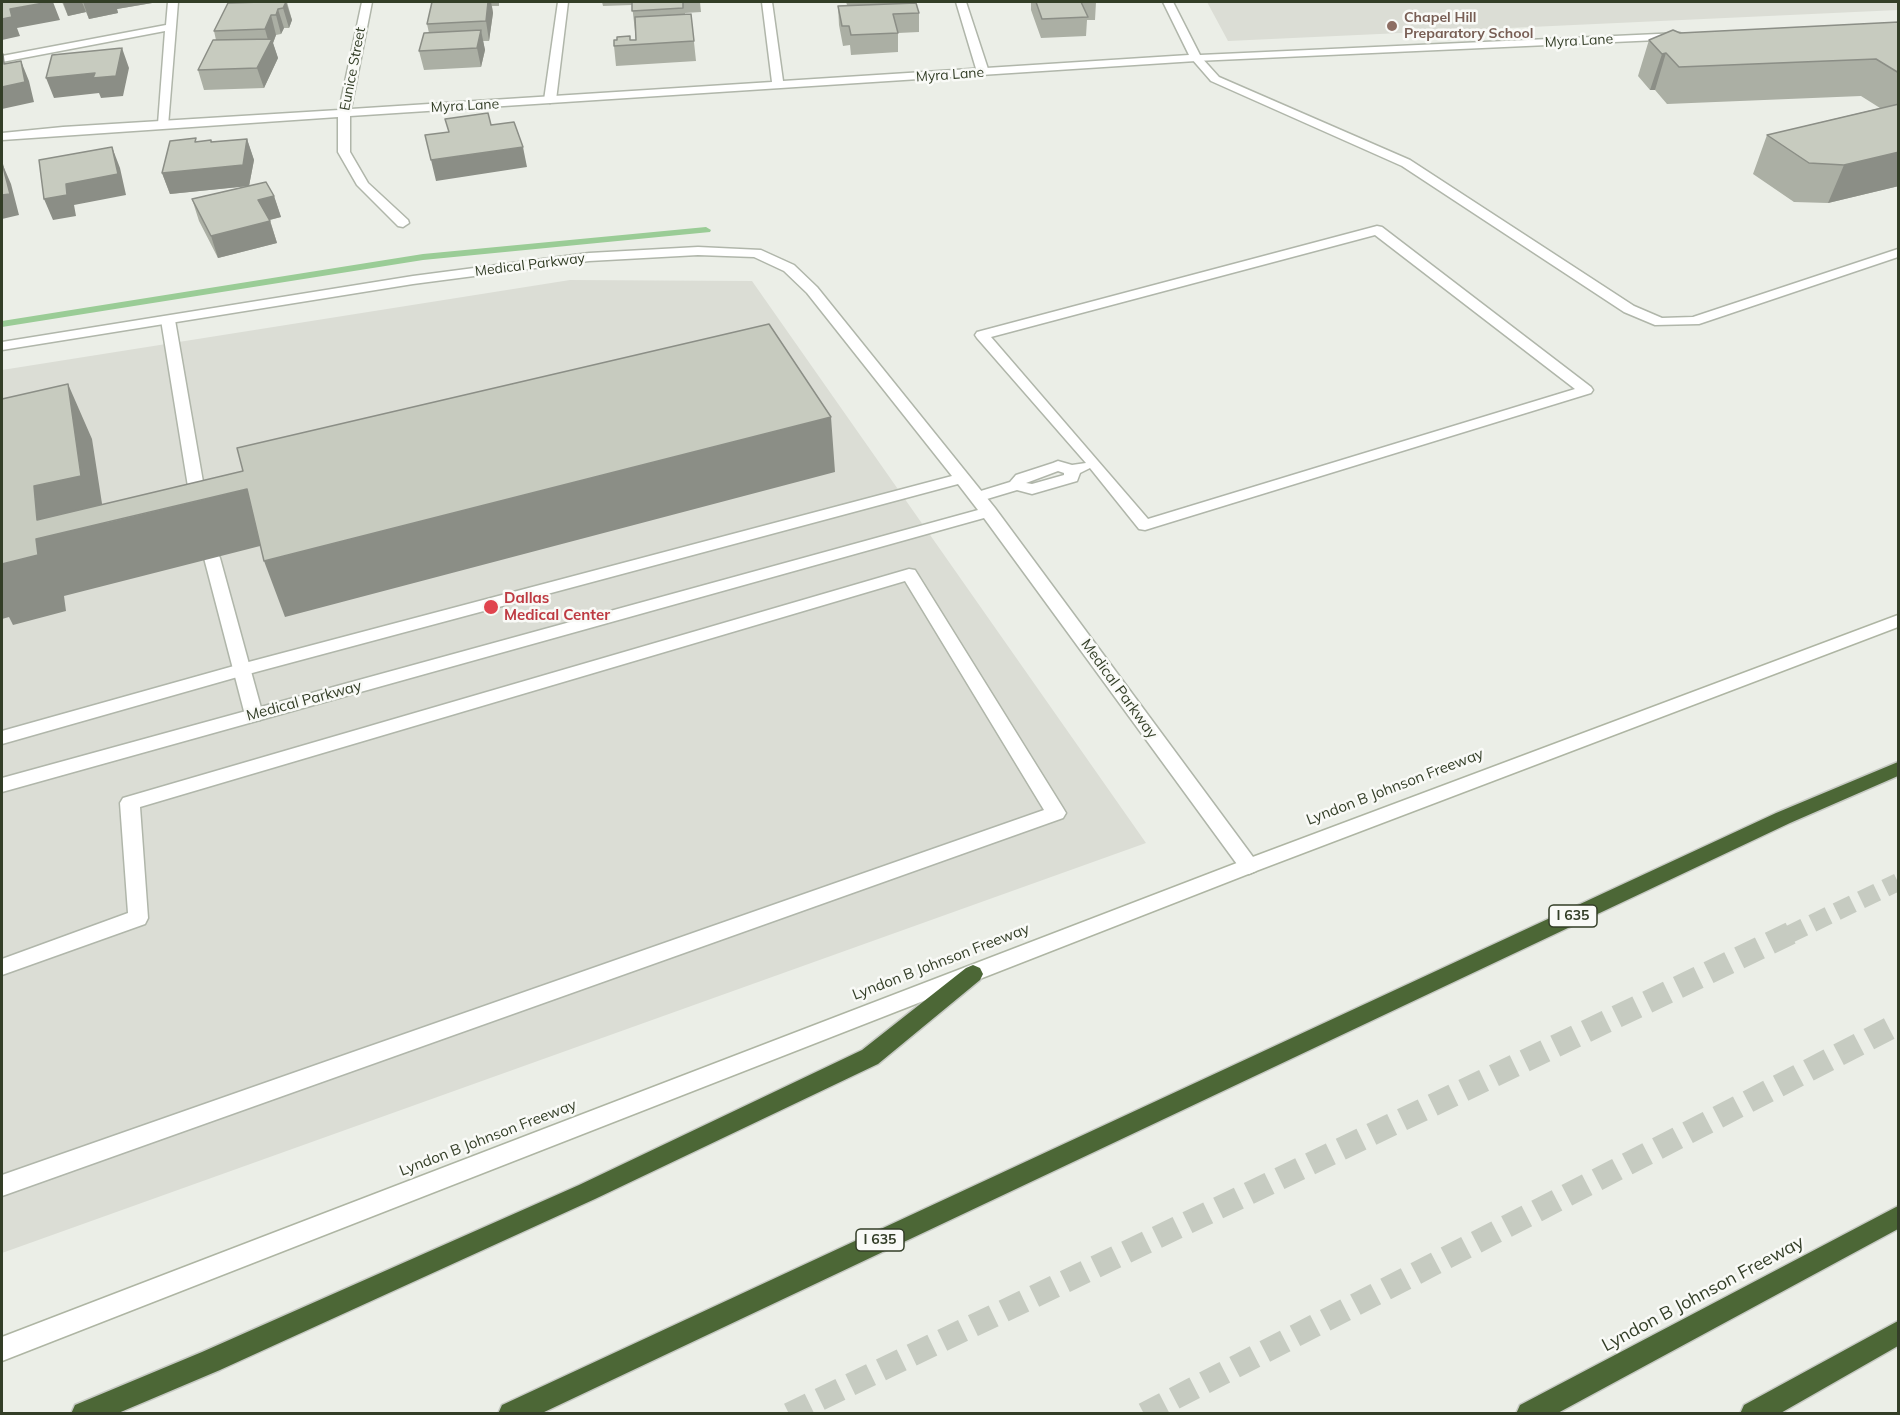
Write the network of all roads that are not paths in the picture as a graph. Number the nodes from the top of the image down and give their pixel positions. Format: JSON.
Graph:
{"nodes":[{"id":1,"x":173,"y":2,"type":"edge"},
{"id":2,"x":367,"y":2,"type":"edge"},
{"id":3,"x":563,"y":2,"type":"edge"},
{"id":4,"x":767,"y":2,"type":"edge"},
{"id":5,"x":961,"y":2,"type":"edge"},
{"id":6,"x":1168,"y":2,"type":"edge"},
{"id":7,"x":171,"y":27,"type":"junction"},
{"id":8,"x":1696,"y":36,"type":"edge"},
{"id":9,"x":1196,"y":58,"type":"junction"},
{"id":10,"x":2,"y":59,"type":"edge"},
{"id":11,"x":983,"y":72,"type":"junction"},
{"id":12,"x":778,"y":86,"type":"junction"},
{"id":13,"x":550,"y":100,"type":"junction"},
{"id":14,"x":344,"y":113,"type":"junction"},
{"id":15,"x":164,"y":124,"type":"junction"},
{"id":16,"x":2,"y":137,"type":"edge"},
{"id":17,"x":403,"y":223,"type":"dead end"},
{"id":18,"x":1899,"y":253,"type":"edge"},
{"id":19,"x":168,"y":320,"type":"junction"},
{"id":20,"x":2,"y":346,"type":"edge"},
{"id":21,"x":1095,"y":464,"type":"junction"},
{"id":22,"x":961,"y":478,"type":"junction"},
{"id":23,"x":977,"y":497,"type":"junction"},
{"id":24,"x":989,"y":512,"type":"junction"},
{"id":25,"x":201,"y":518,"type":"edge"},
{"id":26,"x":212,"y":558,"type":"dead end"},
{"id":27,"x":1899,"y":621,"type":"edge"},
{"id":28,"x":241,"y":670,"type":"junction"},
{"id":29,"x":254,"y":715,"type":"junction"},
{"id":30,"x":2,"y":738,"type":"edge"},
{"id":31,"x":1899,"y":769,"type":"edge"},
{"id":32,"x":2,"y":785,"type":"edge"},
{"id":33,"x":1248,"y":866,"type":"junction"},
{"id":34,"x":2,"y":967,"type":"edge"},
{"id":35,"x":973,"y":974,"type":"junction"},
{"id":36,"x":2,"y":1186,"type":"edge"},
{"id":37,"x":1899,"y":1217,"type":"edge"},
{"id":38,"x":1899,"y":1333,"type":"edge"},
{"id":39,"x":2,"y":1349,"type":"edge"},
{"id":40,"x":84,"y":1413,"type":"edge"},
{"id":41,"x":512,"y":1413,"type":"edge"},
{"id":42,"x":1529,"y":1413,"type":"edge"},
{"id":43,"x":1753,"y":1413,"type":"edge"}],
"edges":[{"from":1,"to":7,"type":"street"},
{"from":2,"to":14,"type":"street","name":"Eunice Street"},
{"from":3,"to":13,"type":"street"},
{"from":4,"to":12,"type":"street"},
{"from":5,"to":11,"type":"street"},
{"from":6,"to":9,"type":"street"},
{"from":7,"to":10,"type":"street"},
{"from":7,"to":15,"type":"street"},
{"from":8,"to":9,"type":"street","name":"Myra Lane"},
{"from":9,"to":11,"type":"street","name":"Myra Lane"},
{"from":9,"to":18,"type":"street"},
{"from":11,"to":12,"type":"street","name":"Myra Lane"},
{"from":12,"to":13,"type":"street","name":"Myra Lane"},
{"from":13,"to":14,"type":"street","name":"Myra Lane"},
{"from":14,"to":15,"type":"street","name":"Myra Lane"},
{"from":14,"to":17,"type":"street","name":"Eunice Street"},
{"from":15,"to":16,"type":"street","name":"Myra Lane"},
{"from":19,"to":20,"type":"street","name":"Medical Parkway"},
{"from":19,"to":22,"type":"street","name":"Medical Parkway"},
{"from":19,"to":25,"type":"street"},
{"from":21,"to":21,"type":"street"},
{"from":21,"to":23,"type":"street"},
{"from":22,"to":23,"type":"street","name":"Medical Parkway"},
{"from":22,"to":28,"type":"street"},
{"from":23,"to":24,"type":"street","name":"Medical Parkway"},
{"from":24,"to":29,"type":"street","name":"Medical Parkway"},
{"from":24,"to":33,"type":"street","name":"Medical Parkway"},
{"from":26,"to":28,"type":"street"},
{"from":27,"to":33,"type":"street","name":"Lyndon B Johnson Freeway"},
{"from":28,"to":29,"type":"street"},
{"from":28,"to":30,"type":"street"},
{"from":29,"to":32,"type":"street","name":"Medical Parkway"},
{"from":31,"to":41,"type":"highway","number":"I 635"},
{"from":33,"to":35,"type":"street","name":"Lyndon B Johnson Freeway"},
{"from":34,"to":36,"type":"street"},
{"from":35,"to":39,"type":"street","name":"Lyndon B Johnson Freeway"},
{"from":35,"to":40,"type":"highway"},
{"from":37,"to":42,"type":"highway","name":"Lyndon B Johnson Freeway"},
{"from":38,"to":43,"type":"highway"}]}
